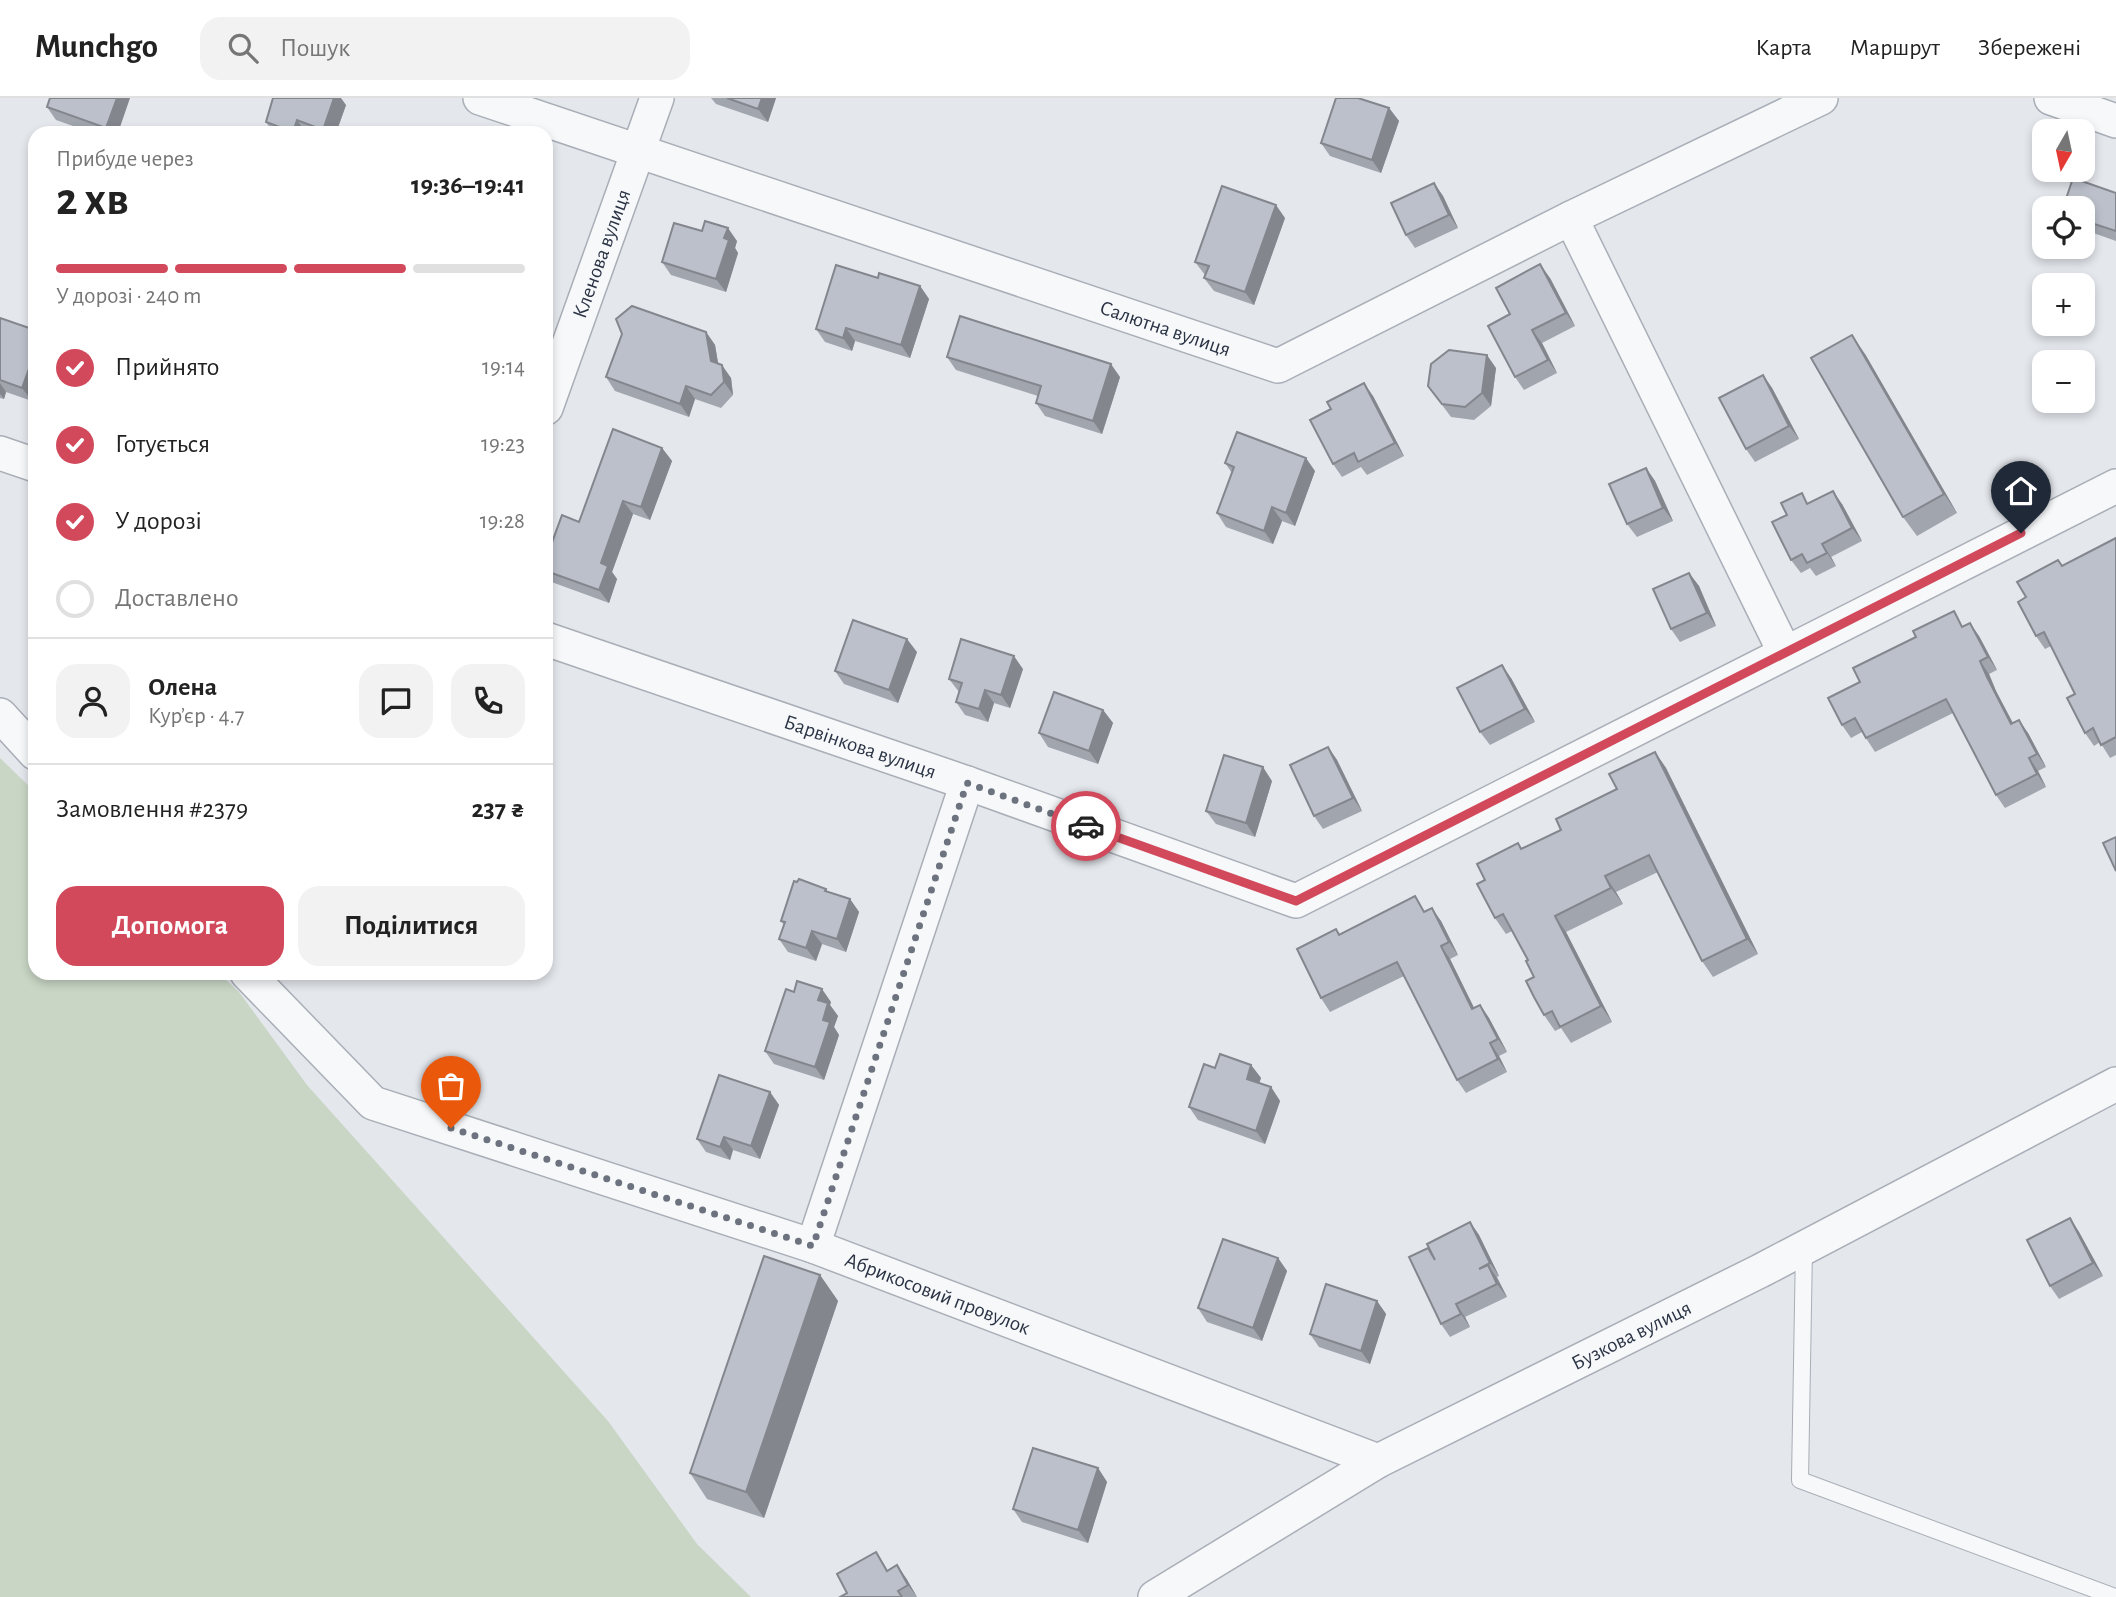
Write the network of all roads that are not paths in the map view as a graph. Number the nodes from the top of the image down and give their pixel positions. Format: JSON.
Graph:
{"nodes":[{"id":1,"x":480,"y":98,"type":"edge"},
{"id":2,"x":657,"y":98,"type":"edge"},
{"id":3,"x":1821,"y":98,"type":"edge"},
{"id":4,"x":2051,"y":98,"type":"edge"},
{"id":5,"x":2116,"y":121,"type":"edge"},
{"id":6,"x":639,"y":152,"type":"junction"},
{"id":7,"x":1571,"y":218,"type":"junction"},
{"id":8,"x":553,"y":389,"type":"edge"},
{"id":9,"x":0,"y":453,"type":"edge"},
{"id":10,"x":28,"y":463,"type":"edge"},
{"id":11,"x":2116,"y":486,"type":"edge"},
{"id":12,"x":553,"y":641,"type":"edge"},
{"id":13,"x":1784,"y":653,"type":"junction"},
{"id":14,"x":0,"y":715,"type":"edge"},
{"id":15,"x":28,"y":745,"type":"edge"},
{"id":16,"x":967,"y":783,"type":"junction"},
{"id":17,"x":254,"y":980,"type":"edge"},
{"id":18,"x":2116,"y":1084,"type":"edge"},
{"id":19,"x":813,"y":1246,"type":"junction"},
{"id":20,"x":1804,"y":1248,"type":"junction"},
{"id":21,"x":1378,"y":1461,"type":"junction"},
{"id":22,"x":1155,"y":1597,"type":"edge"},
{"id":23,"x":2115,"y":1597,"type":"edge"}],
"edges":[{"from":1,"to":6,"type":"street","name":"Салютна вулиця"},
{"from":2,"to":6,"type":"street","name":"Кленова вулиця"},
{"from":3,"to":7,"type":"street","name":"Салютна вулиця"},
{"from":4,"to":5,"type":"street"},
{"from":6,"to":7,"type":"street","name":"Салютна вулиця"},
{"from":6,"to":8,"type":"street","name":"Кленова вулиця"},
{"from":7,"to":13,"type":"street"},
{"from":9,"to":10,"type":"street"},
{"from":11,"to":13,"type":"street","name":"Барвінкова вулиця"},
{"from":12,"to":16,"type":"street","name":"Барвінкова вулиця"},
{"from":13,"to":16,"type":"street","name":"Барвінкова вулиця"},
{"from":14,"to":15,"type":"street"},
{"from":16,"to":19,"type":"street"},
{"from":17,"to":19,"type":"street","name":"Абрикосовий провулок"},
{"from":18,"to":20,"type":"street","name":"Бузкова вулиця"},
{"from":19,"to":21,"type":"street","name":"Абрикосовий провулок"},
{"from":20,"to":21,"type":"street","name":"Бузкова вулиця"},
{"from":20,"to":23,"type":"lane"},
{"from":21,"to":22,"type":"street","name":"Бузкова вулиця"}]}
